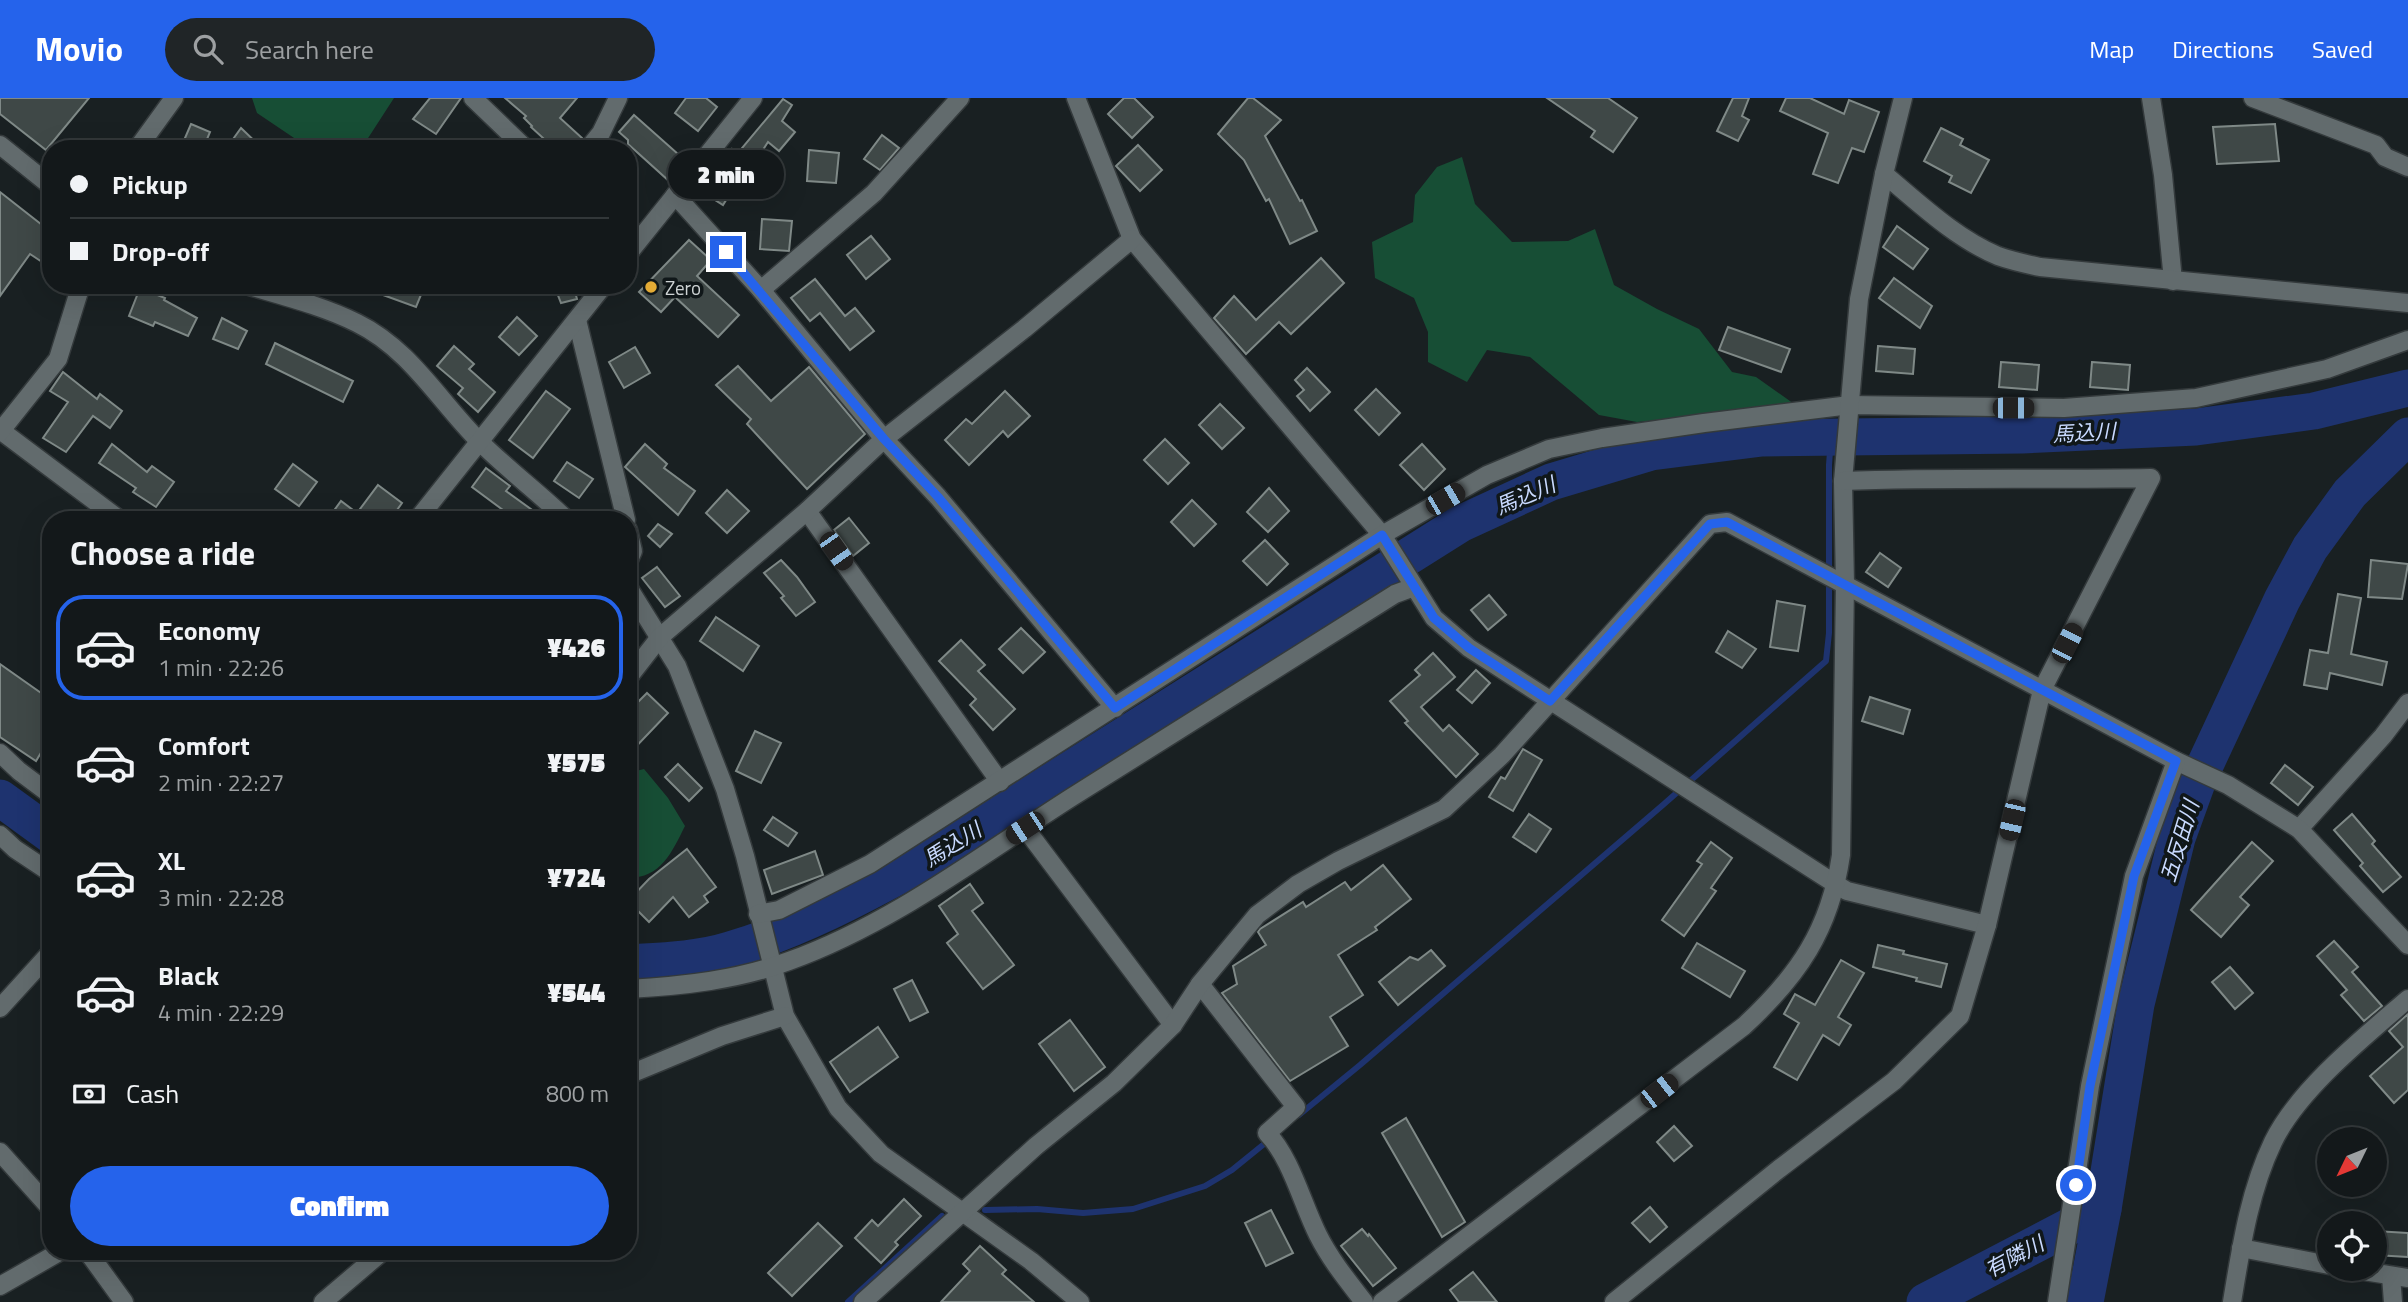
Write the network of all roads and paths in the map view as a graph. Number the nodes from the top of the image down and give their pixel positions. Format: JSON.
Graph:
{"nodes":[{"id":1,"x":174,"y":98,"type":"edge"},
{"id":2,"x":618,"y":98,"type":"edge"},
{"id":3,"x":753,"y":98,"type":"edge"},
{"id":4,"x":960,"y":98,"type":"edge"},
{"id":5,"x":1076,"y":98,"type":"edge"},
{"id":6,"x":1903,"y":98,"type":"edge"},
{"id":7,"x":2151,"y":98,"type":"edge"},
{"id":8,"x":2253,"y":98,"type":"edge"},
{"id":9,"x":482,"y":101,"type":"edge"},
{"id":10,"x":144,"y":140,"type":"edge"},
{"id":11,"x":518,"y":140,"type":"edge"},
{"id":12,"x":596,"y":140,"type":"edge"},
{"id":13,"x":0,"y":145,"type":"edge"},
{"id":14,"x":2408,"y":167,"type":"edge"},
{"id":15,"x":1884,"y":174,"type":"junction"},
{"id":16,"x":42,"y":179,"type":"edge"},
{"id":17,"x":675,"y":195,"type":"junction"},
{"id":18,"x":1132,"y":239,"type":"junction"},
{"id":19,"x":637,"y":243,"type":"edge"},
{"id":20,"x":2172,"y":281,"type":"junction"},
{"id":21,"x":761,"y":290,"type":"junction"},
{"id":22,"x":78,"y":294,"type":"edge"},
{"id":23,"x":275,"y":294,"type":"edge"},
{"id":24,"x":597,"y":294,"type":"edge"},
{"id":25,"x":2408,"y":303,"type":"edge"},
{"id":26,"x":578,"y":320,"type":"junction"},
{"id":27,"x":2408,"y":340,"type":"edge"},
{"id":28,"x":1850,"y":410,"type":"junction"},
{"id":29,"x":0,"y":431,"type":"edge"},
{"id":30,"x":884,"y":439,"type":"junction"},
{"id":31,"x":479,"y":441,"type":"junction"},
{"id":32,"x":1843,"y":481,"type":"junction"},
{"id":33,"x":108,"y":511,"type":"edge"},
{"id":34,"x":424,"y":511,"type":"edge"},
{"id":35,"x":557,"y":511,"type":"edge"},
{"id":36,"x":624,"y":511,"type":"edge"},
{"id":37,"x":807,"y":511,"type":"junction"},
{"id":38,"x":1382,"y":535,"type":"junction"},
{"id":39,"x":1841,"y":581,"type":"junction"},
{"id":40,"x":1412,"y":584,"type":"junction"},
{"id":41,"x":637,"y":601,"type":"edge"},
{"id":42,"x":660,"y":637,"type":"junction"},
{"id":43,"x":637,"y":666,"type":"edge"},
{"id":44,"x":2042,"y":690,"type":"junction"},
{"id":45,"x":1550,"y":701,"type":"junction"},
{"id":46,"x":2408,"y":703,"type":"edge"},
{"id":47,"x":1115,"y":708,"type":"junction"},
{"id":48,"x":0,"y":753,"type":"edge"},
{"id":49,"x":2176,"y":761,"type":"junction"},
{"id":50,"x":1000,"y":782,"type":"junction"},
{"id":51,"x":42,"y":788,"type":"edge"},
{"id":52,"x":1025,"y":828,"type":"junction"},
{"id":53,"x":2300,"y":829,"type":"junction"},
{"id":54,"x":0,"y":835,"type":"edge"},
{"id":55,"x":42,"y":867,"type":"edge"},
{"id":56,"x":1837,"y":886,"type":"junction"},
{"id":57,"x":758,"y":914,"type":"junction"},
{"id":58,"x":1987,"y":925,"type":"junction"},
{"id":59,"x":2408,"y":945,"type":"edge"},
{"id":60,"x":42,"y":962,"type":"edge"},
{"id":61,"x":770,"y":963,"type":"junction"},
{"id":62,"x":1200,"y":984,"type":"junction"},
{"id":63,"x":637,"y":988,"type":"edge"},
{"id":64,"x":2408,"y":999,"type":"edge"},
{"id":65,"x":0,"y":1008,"type":"edge"},
{"id":66,"x":785,"y":1016,"type":"junction"},
{"id":67,"x":1173,"y":1025,"type":"junction"},
{"id":68,"x":637,"y":1071,"type":"edge"},
{"id":69,"x":0,"y":1152,"type":"edge"},
{"id":70,"x":42,"y":1199,"type":"edge"},
{"id":71,"x":961,"y":1213,"type":"junction"},
{"id":72,"x":2241,"y":1248,"type":"junction"},
{"id":73,"x":45,"y":1260,"type":"edge"},
{"id":74,"x":94,"y":1260,"type":"edge"},
{"id":75,"x":372,"y":1260,"type":"edge"},
{"id":76,"x":2317,"y":1263,"type":"edge"},
{"id":77,"x":2399,"y":1277,"type":"edge"},
{"id":78,"x":0,"y":1286,"type":"edge"},
{"id":79,"x":124,"y":1302,"type":"edge"},
{"id":80,"x":323,"y":1302,"type":"edge"},
{"id":81,"x":863,"y":1302,"type":"edge"},
{"id":82,"x":1080,"y":1302,"type":"edge"},
{"id":83,"x":1364,"y":1302,"type":"edge"},
{"id":84,"x":1382,"y":1302,"type":"edge"},
{"id":85,"x":1614,"y":1302,"type":"edge"},
{"id":86,"x":2057,"y":1302,"type":"edge"},
{"id":87,"x":2232,"y":1302,"type":"edge"},
{"id":88,"x":2393,"y":1302,"type":"edge"}],
"edges":[{"from":1,"to":10,"type":"street"},
{"from":2,"to":12,"type":"street"},
{"from":3,"to":17,"type":"street"},
{"from":4,"to":21,"type":"street"},
{"from":5,"to":18,"type":"street"},
{"from":6,"to":15,"type":"street"},
{"from":7,"to":20,"type":"street"},
{"from":8,"to":14,"type":"street"},
{"from":9,"to":11,"type":"street"},
{"from":13,"to":16,"type":"street"},
{"from":15,"to":20,"type":"street"},
{"from":15,"to":28,"type":"street"},
{"from":17,"to":19,"type":"street"},
{"from":17,"to":21,"type":"street"},
{"from":18,"to":30,"type":"street"},
{"from":18,"to":38,"type":"street"},
{"from":20,"to":25,"type":"street"},
{"from":21,"to":30,"type":"street"},
{"from":22,"to":29,"type":"street"},
{"from":23,"to":31,"type":"street"},
{"from":24,"to":26,"type":"street"},
{"from":26,"to":31,"type":"street"},
{"from":26,"to":36,"type":"street"},
{"from":27,"to":28,"type":"street"},
{"from":28,"to":32,"type":"street"},
{"from":28,"to":38,"type":"street"},
{"from":29,"to":33,"type":"street"},
{"from":30,"to":37,"type":"street"},
{"from":30,"to":47,"type":"street"},
{"from":31,"to":34,"type":"street"},
{"from":31,"to":35,"type":"street"},
{"from":32,"to":39,"type":"street"},
{"from":32,"to":44,"type":"street"},
{"from":37,"to":42,"type":"street"},
{"from":37,"to":50,"type":"street"},
{"from":38,"to":40,"type":"street"},
{"from":38,"to":47,"type":"street"},
{"from":39,"to":44,"type":"street"},
{"from":39,"to":45,"type":"street"},
{"from":39,"to":56,"type":"street"},
{"from":40,"to":45,"type":"street"},
{"from":40,"to":52,"type":"street"},
{"from":41,"to":42,"type":"street"},
{"from":42,"to":43,"type":"street"},
{"from":42,"to":57,"type":"street"},
{"from":44,"to":49,"type":"street"},
{"from":44,"to":58,"type":"street"},
{"from":45,"to":56,"type":"street"},
{"from":45,"to":62,"type":"street"},
{"from":46,"to":53,"type":"street"},
{"from":47,"to":50,"type":"street"},
{"from":48,"to":51,"type":"street"},
{"from":49,"to":53,"type":"street"},
{"from":49,"to":86,"type":"street"},
{"from":50,"to":57,"type":"street"},
{"from":52,"to":61,"type":"street"},
{"from":52,"to":67,"type":"street"},
{"from":53,"to":59,"type":"street"},
{"from":54,"to":55,"type":"street"},
{"from":56,"to":58,"type":"street"},
{"from":56,"to":84,"type":"street"},
{"from":57,"to":61,"type":"street"},
{"from":58,"to":85,"type":"street"},
{"from":60,"to":65,"type":"street"},
{"from":61,"to":63,"type":"street"},
{"from":61,"to":66,"type":"street"},
{"from":62,"to":67,"type":"street"},
{"from":62,"to":83,"type":"street"},
{"from":64,"to":72,"type":"street"},
{"from":66,"to":68,"type":"street"},
{"from":66,"to":71,"type":"street"},
{"from":67,"to":71,"type":"street"},
{"from":69,"to":70,"type":"street"},
{"from":71,"to":81,"type":"street"},
{"from":71,"to":82,"type":"street"},
{"from":72,"to":76,"type":"street"},
{"from":72,"to":87,"type":"street"},
{"from":73,"to":78,"type":"street"},
{"from":74,"to":79,"type":"street"},
{"from":75,"to":80,"type":"street"},
{"from":77,"to":88,"type":"street"}]}
